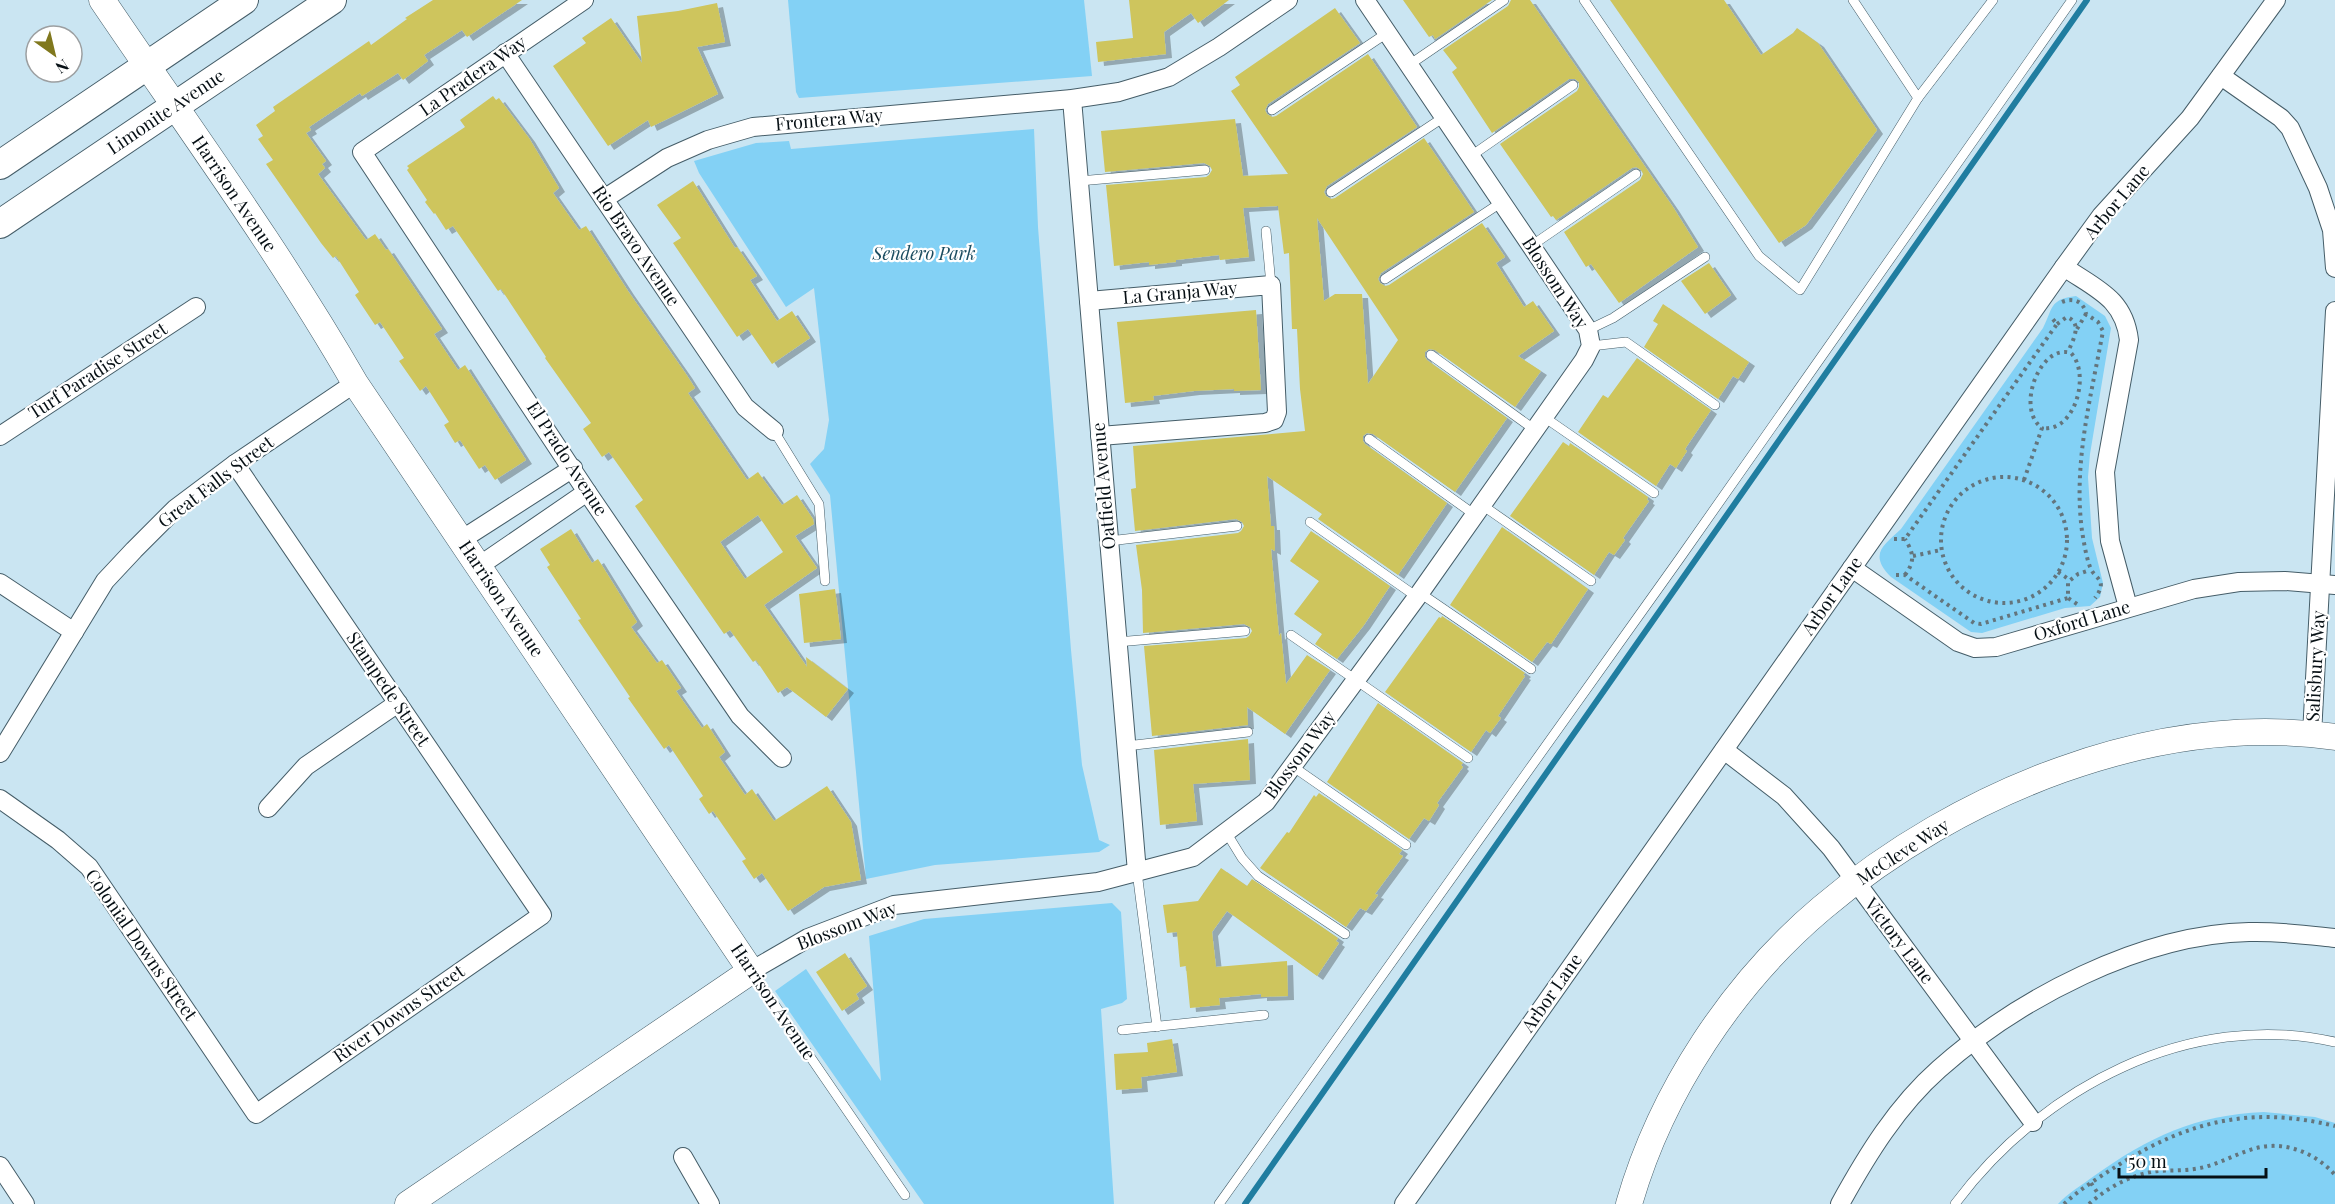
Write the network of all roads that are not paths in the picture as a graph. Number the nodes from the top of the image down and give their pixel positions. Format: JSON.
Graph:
{"nodes":[{"id":1,"x":102,"y":0,"type":"edge"},
{"id":2,"x":244,"y":0,"type":"edge"},
{"id":3,"x":332,"y":0,"type":"edge"},
{"id":4,"x":584,"y":0,"type":"edge"},
{"id":5,"x":1288,"y":0,"type":"edge"},
{"id":6,"x":1365,"y":0,"type":"edge"},
{"id":7,"x":1504,"y":0,"type":"edge"},
{"id":8,"x":1584,"y":0,"type":"edge"},
{"id":9,"x":1853,"y":0,"type":"edge"},
{"id":10,"x":1993,"y":0,"type":"edge"},
{"id":11,"x":2072,"y":0,"type":"edge"},
{"id":12,"x":2276,"y":0,"type":"edge"},
{"id":13,"x":1387,"y":33,"type":"junction"},
{"id":14,"x":506,"y":53,"type":"junction"},
{"id":15,"x":147,"y":65,"type":"junction"},
{"id":16,"x":1409,"y":65,"type":"junction"},
{"id":17,"x":2222,"y":76,"type":"junction"},
{"id":18,"x":1573,"y":85,"type":"dead end"},
{"id":19,"x":1918,"y":98,"type":"junction"},
{"id":20,"x":1072,"y":99,"type":"junction"},
{"id":21,"x":175,"y":105,"type":"junction"},
{"id":22,"x":1272,"y":110,"type":"dead end"},
{"id":23,"x":1444,"y":117,"type":"junction"},
{"id":24,"x":362,"y":152,"type":"joint"},
{"id":25,"x":1471,"y":156,"type":"junction"},
{"id":26,"x":0,"y":165,"type":"edge"},
{"id":27,"x":1205,"y":170,"type":"dead end"},
{"id":28,"x":1636,"y":174,"type":"dead end"},
{"id":29,"x":1079,"y":181,"type":"junction"},
{"id":30,"x":1330,"y":192,"type":"dead end"},
{"id":31,"x":604,"y":199,"type":"junction"},
{"id":32,"x":1502,"y":202,"type":"junction"},
{"id":33,"x":0,"y":224,"type":"edge"},
{"id":34,"x":1266,"y":231,"type":"dead end"},
{"id":35,"x":1531,"y":246,"type":"junction"},
{"id":36,"x":1705,"y":257,"type":"dead end"},
{"id":37,"x":2064,"y":267,"type":"junction"},
{"id":38,"x":2335,"y":268,"type":"edge"},
{"id":39,"x":1385,"y":279,"type":"dead end"},
{"id":40,"x":1271,"y":285,"type":"junction"},
{"id":41,"x":1089,"y":301,"type":"junction"},
{"id":42,"x":196,"y":307,"type":"dead end"},
{"id":43,"x":2335,"y":311,"type":"edge"},
{"id":44,"x":1590,"y":338,"type":"junction"},
{"id":45,"x":1431,"y":355,"type":"dead end"},
{"id":46,"x":2334,"y":367,"type":"edge"},
{"id":47,"x":356,"y":383,"type":"junction"},
{"id":48,"x":1715,"y":405,"type":"dead end"},
{"id":49,"x":1540,"y":423,"type":"junction"},
{"id":50,"x":774,"y":431,"type":"joint"},
{"id":51,"x":0,"y":436,"type":"edge"},
{"id":52,"x":1100,"y":436,"type":"junction"},
{"id":53,"x":1369,"y":439,"type":"dead end"},
{"id":54,"x":235,"y":464,"type":"junction"},
{"id":55,"x":573,"y":468,"type":"junction"},
{"id":56,"x":587,"y":492,"type":"junction"},
{"id":57,"x":1654,"y":493,"type":"dead end"},
{"id":58,"x":1479,"y":510,"type":"junction"},
{"id":59,"x":1310,"y":522,"type":"dead end"},
{"id":60,"x":1237,"y":526,"type":"dead end"},
{"id":61,"x":461,"y":540,"type":"junction"},
{"id":62,"x":1109,"y":541,"type":"junction"},
{"id":63,"x":479,"y":566,"type":"junction"},
{"id":64,"x":1852,"y":568,"type":"junction"},
{"id":65,"x":825,"y":581,"type":"dead end"},
{"id":66,"x":1591,"y":581,"type":"dead end"},
{"id":67,"x":0,"y":583,"type":"edge"},
{"id":68,"x":2328,"y":585,"type":"edge"},
{"id":69,"x":1419,"y":595,"type":"junction"},
{"id":70,"x":2128,"y":607,"type":"junction"},
{"id":71,"x":1245,"y":631,"type":"dead end"},
{"id":72,"x":74,"y":632,"type":"junction"},
{"id":73,"x":1292,"y":636,"type":"dead end"},
{"id":74,"x":1117,"y":642,"type":"junction"},
{"id":75,"x":1531,"y":669,"type":"dead end"},
{"id":76,"x":1355,"y":680,"type":"junction"},
{"id":77,"x":398,"y":703,"type":"junction"},
{"id":78,"x":1248,"y":732,"type":"dead end"},
{"id":79,"x":2323,"y":736,"type":"edge"},
{"id":80,"x":1126,"y":746,"type":"junction"},
{"id":81,"x":1724,"y":750,"type":"junction"},
{"id":82,"x":0,"y":753,"type":"edge"},
{"id":83,"x":782,"y":758,"type":"dead end"},
{"id":84,"x":1468,"y":758,"type":"dead end"},
{"id":85,"x":1292,"y":766,"type":"junction"},
{"id":86,"x":0,"y":799,"type":"edge"},
{"id":87,"x":268,"y":808,"type":"dead end"},
{"id":88,"x":1226,"y":832,"type":"junction"},
{"id":89,"x":1406,"y":845,"type":"dead end"},
{"id":90,"x":1137,"y":872,"type":"junction"},
{"id":91,"x":1855,"y":882,"type":"junction"},
{"id":92,"x":542,"y":915,"type":"joint"},
{"id":93,"x":1345,"y":934,"type":"dead end"},
{"id":94,"x":2335,"y":938,"type":"edge"},
{"id":95,"x":752,"y":971,"type":"junction"},
{"id":96,"x":1264,"y":1016,"type":"dead end"},
{"id":97,"x":1157,"y":1027,"type":"junction"},
{"id":98,"x":1122,"y":1030,"type":"dead end"},
{"id":99,"x":1974,"y":1041,"type":"junction"},
{"id":100,"x":2335,"y":1042,"type":"edge"},
{"id":101,"x":256,"y":1114,"type":"joint"},
{"id":102,"x":2033,"y":1122,"type":"junction"},
{"id":103,"x":683,"y":1157,"type":"dead end"},
{"id":104,"x":0,"y":1166,"type":"edge"},
{"id":105,"x":905,"y":1195,"type":"dead end"},
{"id":106,"x":418,"y":1201,"type":"edge"},
{"id":107,"x":26,"y":1204,"type":"edge"},
{"id":108,"x":710,"y":1204,"type":"edge"},
{"id":109,"x":1220,"y":1204,"type":"edge"},
{"id":110,"x":1404,"y":1204,"type":"edge"},
{"id":111,"x":1629,"y":1204,"type":"edge"},
{"id":112,"x":1840,"y":1204,"type":"edge"},
{"id":113,"x":1955,"y":1204,"type":"edge"}],
"edges":[{"from":1,"to":15,"type":"street","name":"Harrison Avenue"},
{"from":2,"to":15,"type":"main road"},
{"from":3,"to":21,"type":"main road","name":"Limonite Avenue"},
{"from":4,"to":14,"type":"street","name":"La Pradera Way"},
{"from":5,"to":20,"type":"street","name":"Frontera Way"},
{"from":6,"to":13,"type":"street","name":"Blossom Way"},
{"from":7,"to":16,"type":"lane"},
{"from":8,"to":19,"type":"lane"},
{"from":9,"to":19,"type":"lane"},
{"from":10,"to":19,"type":"lane"},
{"from":11,"to":109,"type":"lane"},
{"from":12,"to":17,"type":"street","name":"Arbor Lane"},
{"from":13,"to":16,"type":"street","name":"Blossom Way"},
{"from":13,"to":22,"type":"lane"},
{"from":14,"to":24,"type":"street","name":"La Pradera Way"},
{"from":14,"to":31,"type":"street","name":"Rio Bravo Avenue"},
{"from":15,"to":21,"type":"street","name":"Harrison Avenue"},
{"from":15,"to":26,"type":"main road"},
{"from":16,"to":23,"type":"street","name":"Blossom Way"},
{"from":17,"to":37,"type":"street","name":"Arbor Lane"},
{"from":17,"to":38,"type":"street"},
{"from":18,"to":25,"type":"lane"},
{"from":20,"to":29,"type":"street","name":"Oatfield Avenue"},
{"from":20,"to":31,"type":"street","name":"Frontera Way"},
{"from":21,"to":33,"type":"main road","name":"Limonite Avenue"},
{"from":21,"to":47,"type":"street","name":"Harrison Avenue"},
{"from":23,"to":25,"type":"street","name":"Blossom Way"},
{"from":23,"to":30,"type":"lane"},
{"from":24,"to":55,"type":"street","name":"El Prado Avenue"},
{"from":25,"to":32,"type":"street","name":"Blossom Way"},
{"from":27,"to":29,"type":"lane"},
{"from":28,"to":35,"type":"lane"},
{"from":29,"to":41,"type":"street","name":"Oatfield Avenue"},
{"from":31,"to":50,"type":"street","name":"Rio Bravo Avenue"},
{"from":32,"to":35,"type":"street","name":"Blossom Way"},
{"from":32,"to":39,"type":"lane"},
{"from":34,"to":40,"type":"lane"},
{"from":35,"to":44,"type":"street","name":"Blossom Way"},
{"from":36,"to":44,"type":"lane"},
{"from":37,"to":64,"type":"street","name":"Arbor Lane"},
{"from":37,"to":70,"type":"street"},
{"from":40,"to":41,"type":"street","name":"La Granja Way"},
{"from":40,"to":52,"type":"street"},
{"from":41,"to":52,"type":"street","name":"Oatfield Avenue"},
{"from":42,"to":51,"type":"street","name":"Turf Paradise Street"},
{"from":43,"to":46,"type":"street","name":"Salisbury Way"},
{"from":44,"to":48,"type":"lane"},
{"from":44,"to":49,"type":"street","name":"Blossom Way"},
{"from":45,"to":49,"type":"lane"},
{"from":46,"to":68,"type":"street","name":"Salisbury Way"},
{"from":47,"to":54,"type":"street","name":"Great Falls Street"},
{"from":47,"to":61,"type":"street","name":"Harrison Avenue"},
{"from":49,"to":57,"type":"lane"},
{"from":49,"to":58,"type":"street","name":"Blossom Way"},
{"from":50,"to":65,"type":"lane"},
{"from":52,"to":62,"type":"street","name":"Oatfield Avenue"},
{"from":53,"to":58,"type":"lane"},
{"from":54,"to":72,"type":"street","name":"Great Falls Street"},
{"from":54,"to":77,"type":"street","name":"Stampede Street"},
{"from":55,"to":56,"type":"street","name":"El Prado Avenue"},
{"from":55,"to":61,"type":"street"},
{"from":56,"to":63,"type":"street"},
{"from":56,"to":83,"type":"street","name":"El Prado Avenue"},
{"from":58,"to":66,"type":"lane"},
{"from":58,"to":69,"type":"street","name":"Blossom Way"},
{"from":59,"to":69,"type":"lane"},
{"from":60,"to":62,"type":"lane"},
{"from":61,"to":63,"type":"street","name":"Harrison Avenue"},
{"from":62,"to":74,"type":"street","name":"Oatfield Avenue"},
{"from":63,"to":95,"type":"street","name":"Harrison Avenue"},
{"from":64,"to":70,"type":"street","name":"Oxford Lane"},
{"from":64,"to":81,"type":"street","name":"Arbor Lane"},
{"from":67,"to":72,"type":"street"},
{"from":68,"to":70,"type":"street","name":"Oxford Lane"},
{"from":68,"to":79,"type":"street","name":"Salisbury Way"},
{"from":69,"to":75,"type":"lane"},
{"from":69,"to":76,"type":"street","name":"Blossom Way"},
{"from":71,"to":74,"type":"lane"},
{"from":72,"to":82,"type":"street","name":"Great Falls Street"},
{"from":73,"to":76,"type":"lane"},
{"from":74,"to":80,"type":"street","name":"Oatfield Avenue"},
{"from":76,"to":84,"type":"lane"},
{"from":76,"to":85,"type":"street","name":"Blossom Way"},
{"from":77,"to":87,"type":"street"},
{"from":77,"to":92,"type":"street","name":"Stampede Street"},
{"from":78,"to":80,"type":"lane"},
{"from":79,"to":91,"type":"street","name":"McCleve Way"},
{"from":80,"to":90,"type":"street","name":"Oatfield Avenue"},
{"from":81,"to":91,"type":"street","name":"Victory Lane"},
{"from":81,"to":110,"type":"street","name":"Arbor Lane"},
{"from":85,"to":88,"type":"street","name":"Blossom Way"},
{"from":85,"to":89,"type":"lane"},
{"from":86,"to":101,"type":"street","name":"Colonial Downs Street"},
{"from":88,"to":90,"type":"street","name":"Blossom Way"},
{"from":88,"to":93,"type":"lane"},
{"from":90,"to":95,"type":"street","name":"Blossom Way"},
{"from":90,"to":97,"type":"lane"},
{"from":91,"to":99,"type":"street","name":"Victory Lane"},
{"from":91,"to":111,"type":"street","name":"McCleve Way"},
{"from":92,"to":101,"type":"street","name":"River Downs Street"},
{"from":94,"to":99,"type":"street"},
{"from":95,"to":105,"type":"lane","name":"Harrison Avenue"},
{"from":95,"to":106,"type":"street","name":"Blossom Way"},
{"from":96,"to":97,"type":"lane"},
{"from":97,"to":98,"type":"lane"},
{"from":99,"to":102,"type":"street","name":"Victory Lane"},
{"from":99,"to":112,"type":"street"},
{"from":100,"to":102,"type":"lane"},
{"from":102,"to":113,"type":"lane"},
{"from":103,"to":108,"type":"street"},
{"from":104,"to":107,"type":"street"}]}
